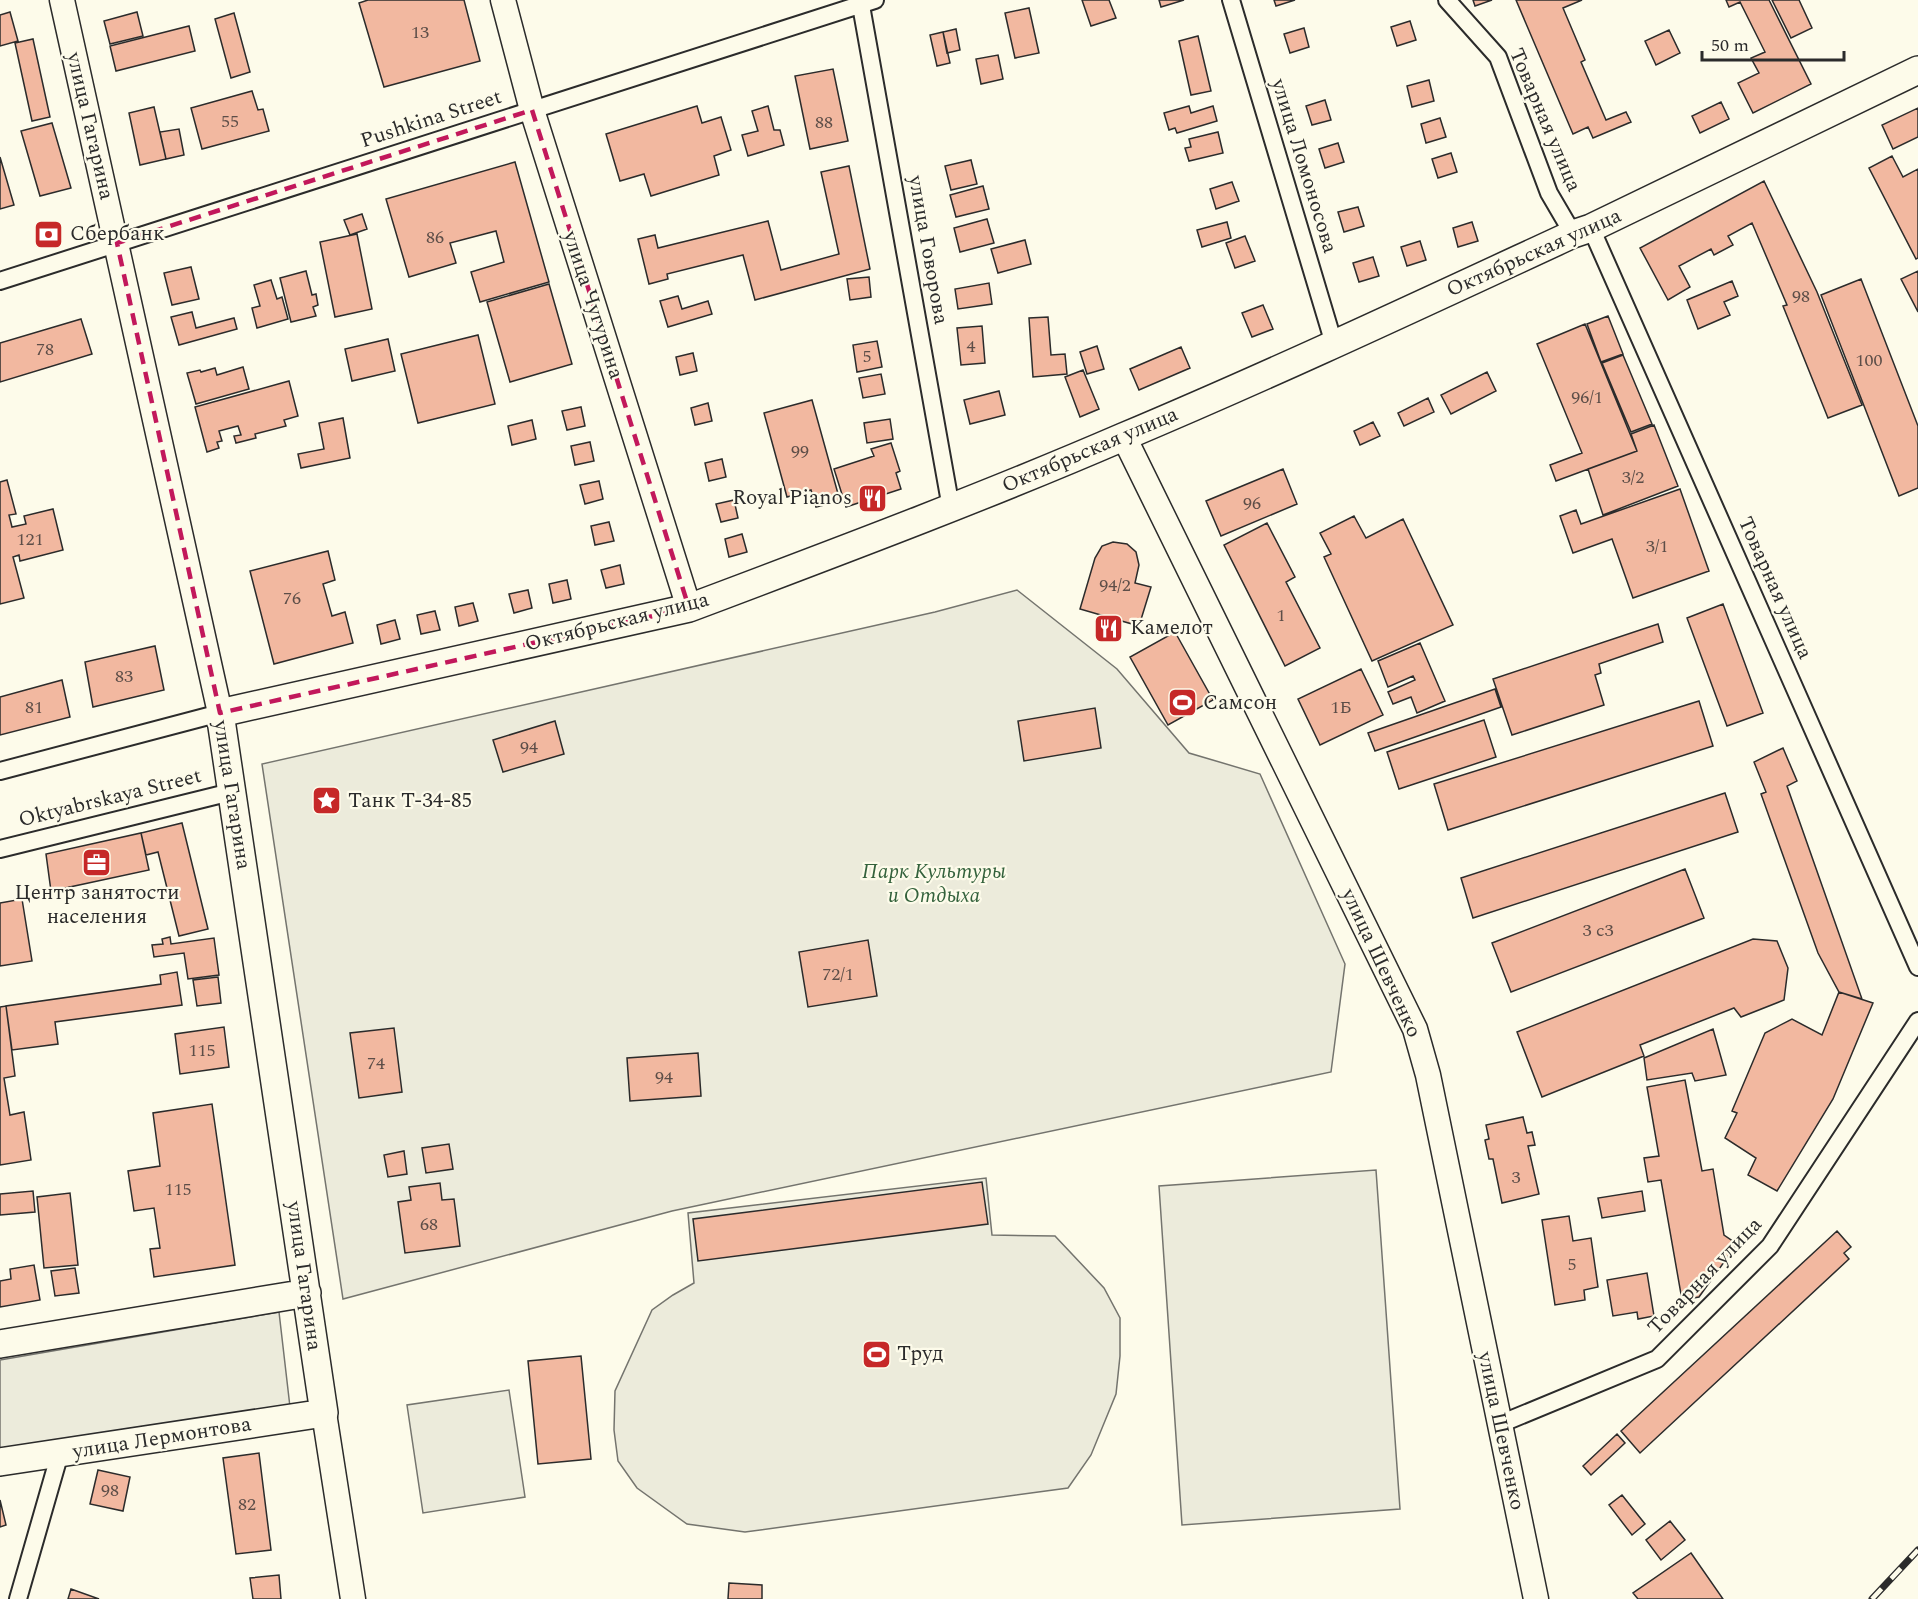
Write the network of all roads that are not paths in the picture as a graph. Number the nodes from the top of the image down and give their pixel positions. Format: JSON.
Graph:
{"nodes":[{"id":1,"x":62,"y":0,"type":"edge"},
{"id":2,"x":503,"y":0,"type":"edge"},
{"id":3,"x":1231,"y":0,"type":"edge"},
{"id":4,"x":1447,"y":0,"type":"edge"},
{"id":5,"x":866,"y":1,"type":"edge"},
{"id":6,"x":1918,"y":70,"type":"edge"},
{"id":7,"x":532,"y":110,"type":"junction"},
{"id":8,"x":1582,"y":231,"type":"junction"},
{"id":9,"x":117,"y":243,"type":"junction"},
{"id":10,"x":0,"y":281,"type":"edge"},
{"id":11,"x":1334,"y":344,"type":"junction"},
{"id":12,"x":1124,"y":437,"type":"junction"},
{"id":13,"x":951,"y":508,"type":"junction"},
{"id":14,"x":689,"y":608,"type":"junction"},
{"id":15,"x":220,"y":713,"type":"junction"},
{"id":16,"x":0,"y":771,"type":"edge"},
{"id":17,"x":231,"y":792,"type":"junction"},
{"id":18,"x":0,"y":849,"type":"edge"},
{"id":19,"x":1918,"y":967,"type":"edge"},
{"id":20,"x":1918,"y":1021,"type":"edge"},
{"id":21,"x":307,"y":1293,"type":"junction"},
{"id":22,"x":0,"y":1344,"type":"edge"},
{"id":23,"x":324,"y":1413,"type":"junction"},
{"id":24,"x":1500,"y":1424,"type":"junction"},
{"id":25,"x":60,"y":1453,"type":"junction"},
{"id":26,"x":0,"y":1462,"type":"edge"},
{"id":27,"x":18,"y":1599,"type":"edge"},
{"id":28,"x":353,"y":1599,"type":"edge"},
{"id":29,"x":1536,"y":1599,"type":"edge"}],
"edges":[{"from":1,"to":9,"type":"street","name":"улица Гагарина"},
{"from":2,"to":7,"type":"street","name":"улица Чугурина"},
{"from":3,"to":11,"type":"street","name":"улица Ломоносова"},
{"from":4,"to":8,"type":"street","name":"Товарная улица"},
{"from":5,"to":7,"type":"street","name":"Pushkina Street"},
{"from":5,"to":13,"type":"street","name":"улица Говорова"},
{"from":6,"to":8,"type":"main road","name":"Октябрьская улица"},
{"from":7,"to":9,"type":"street","name":"Pushkina Street"},
{"from":7,"to":14,"type":"street","name":"улица Чугурина"},
{"from":8,"to":11,"type":"main road","name":"Октябрьская улица"},
{"from":8,"to":19,"type":"street","name":"Товарная улица"},
{"from":9,"to":10,"type":"street","name":"Pushkina Street"},
{"from":9,"to":15,"type":"street","name":"улица Гагарина"},
{"from":11,"to":12,"type":"main road","name":"Октябрьская улица"},
{"from":12,"to":13,"type":"main road","name":"Октябрьская улица"},
{"from":12,"to":24,"type":"street","name":"улица Шевченко"},
{"from":13,"to":14,"type":"main road","name":"Октябрьская улица"},
{"from":14,"to":15,"type":"main road","name":"Октябрьская улица"},
{"from":15,"to":16,"type":"street"},
{"from":15,"to":17,"type":"main road","name":"улица Гагарина"},
{"from":17,"to":18,"type":"street","name":"Oktyabrskaya Street"},
{"from":17,"to":21,"type":"main road","name":"улица Гагарина"},
{"from":20,"to":24,"type":"street","name":"Товарная улица"},
{"from":21,"to":22,"type":"main road"},
{"from":21,"to":23,"type":"main road","name":"улица Гагарина"},
{"from":23,"to":25,"type":"main road","name":"улица Лермонтова"},
{"from":23,"to":28,"type":"street","name":"улица Гагарина"},
{"from":24,"to":29,"type":"street","name":"улица Шевченко"},
{"from":25,"to":26,"type":"main road","name":"улица Лермонтова"},
{"from":25,"to":27,"type":"street"}]}
